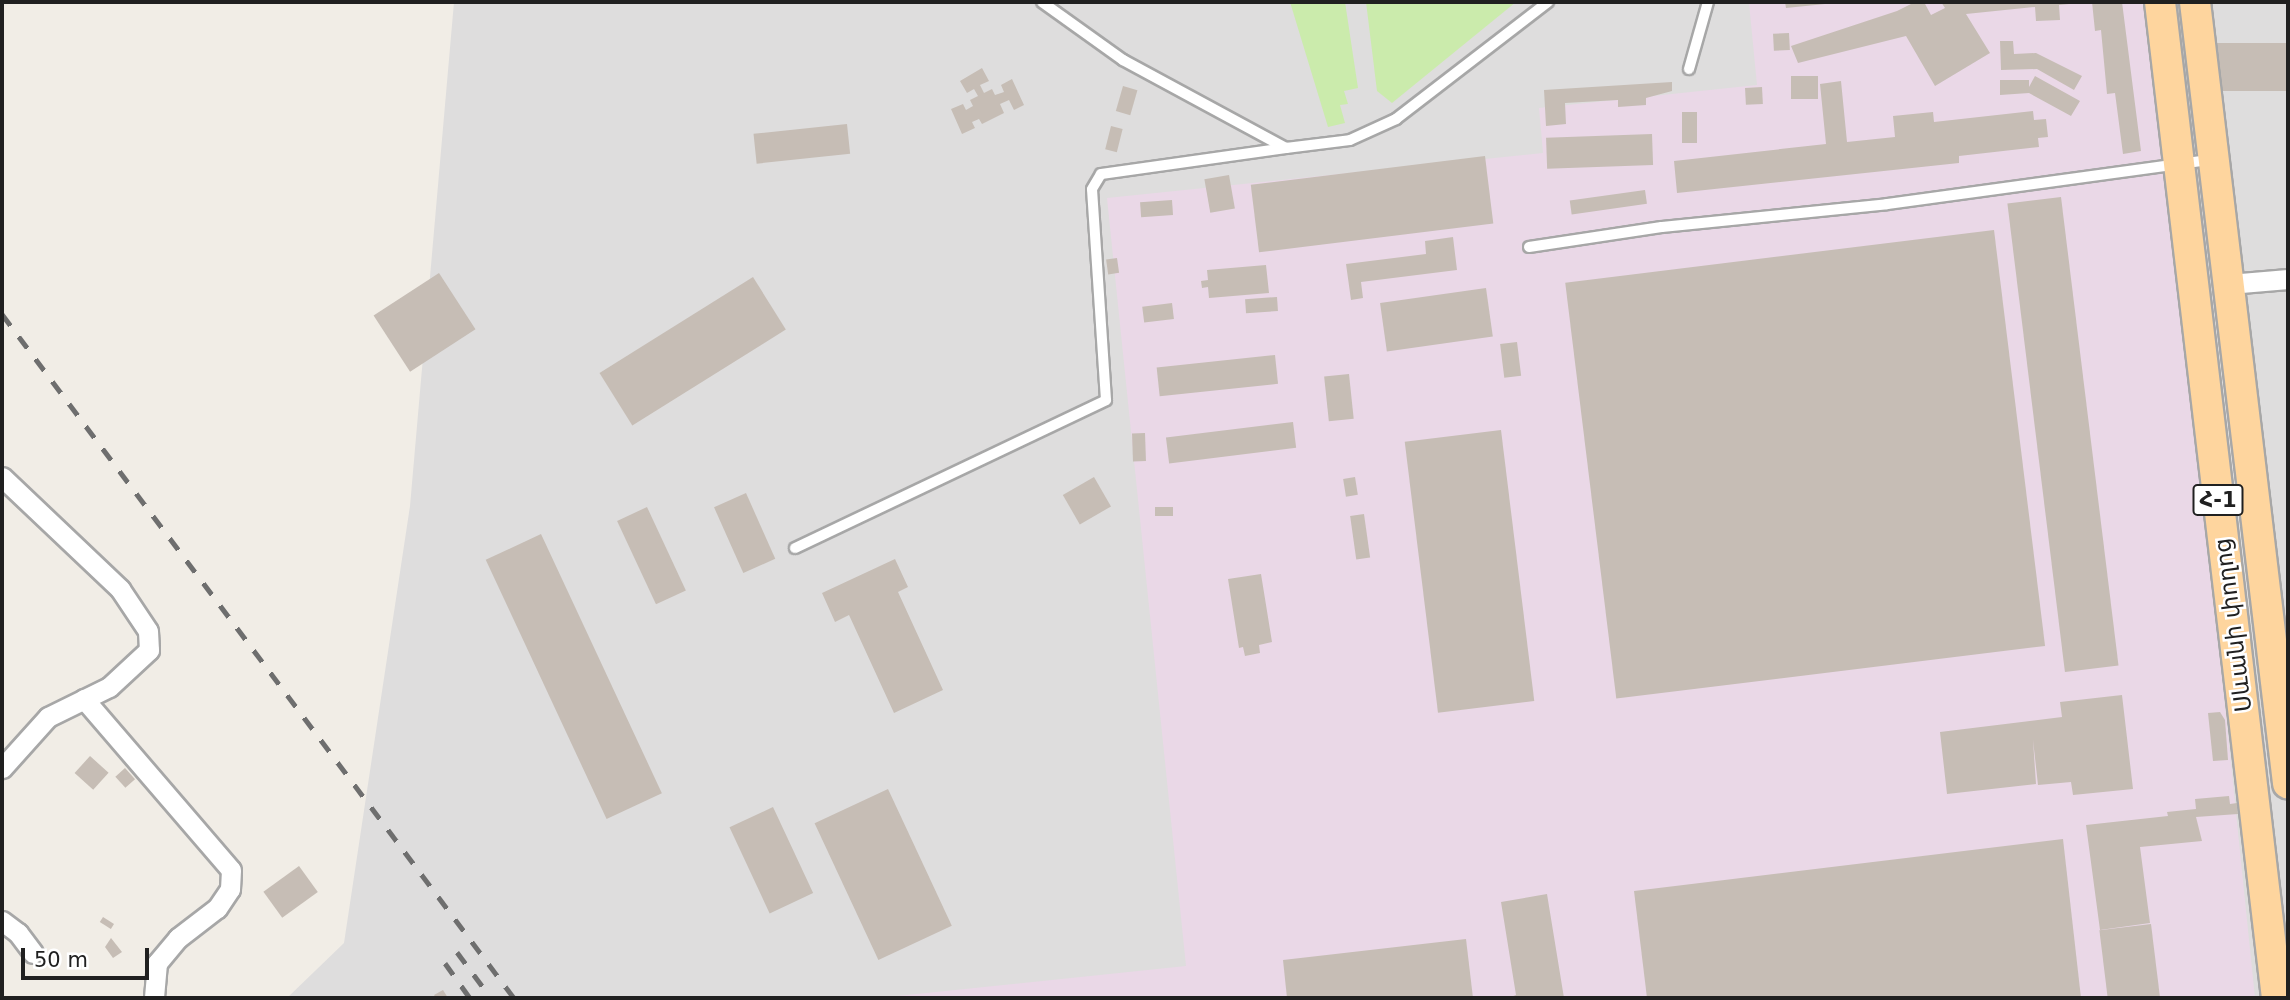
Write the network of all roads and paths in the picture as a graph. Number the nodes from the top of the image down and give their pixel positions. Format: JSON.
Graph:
{"nodes":[{"id":1,"x":1042,"y":2,"type":"edge"},
{"id":2,"x":1548,"y":2,"type":"edge"},
{"id":3,"x":1708,"y":2,"type":"edge"},
{"id":4,"x":2160,"y":2,"type":"edge"},
{"id":5,"x":2195,"y":2,"type":"edge"},
{"id":6,"x":1689,"y":69,"type":"dead end"},
{"id":7,"x":1286,"y":148,"type":"junction"},
{"id":8,"x":2213,"y":156,"type":"junction"},
{"id":9,"x":2177,"y":162,"type":"junction"},
{"id":10,"x":1529,"y":247,"type":"dead end"},
{"id":11,"x":2288,"y":279,"type":"edge"},
{"id":12,"x":2230,"y":284,"type":"junction"},
{"id":13,"x":2,"y":477,"type":"edge"},
{"id":14,"x":795,"y":548,"type":"dead end"},
{"id":15,"x":2276,"y":680,"type":"junction"},
{"id":16,"x":2241,"y":685,"type":"junction"},
{"id":17,"x":84,"y":699,"type":"junction"},
{"id":18,"x":2,"y":768,"type":"edge"},
{"id":19,"x":2288,"y":783,"type":"edge"},
{"id":20,"x":2,"y":921,"type":"edge"},
{"id":21,"x":33,"y":953,"type":"dead end"},
{"id":22,"x":154,"y":998,"type":"edge"},
{"id":23,"x":2277,"y":998,"type":"edge"}],
"edges":[{"from":1,"to":7,"type":"lane"},
{"from":2,"to":7,"type":"lane"},
{"from":3,"to":6,"type":"lane"},
{"from":4,"to":9,"type":"main road","name":"Սևանի փողոց","number":"Հ-1"},
{"from":5,"to":8,"type":"main road","name":"Սևանի փողոց","number":"Հ-1"},
{"from":7,"to":14,"type":"lane"},
{"from":8,"to":9,"type":"main road"},
{"from":8,"to":12,"type":"main road","name":"Սևանի փողոց","number":"Հ-1"},
{"from":9,"to":10,"type":"lane"},
{"from":9,"to":16,"type":"main road","name":"Սևանի փողոց","number":"Հ-1"},
{"from":11,"to":12,"type":"street"},
{"from":12,"to":15,"type":"main road","name":"Սևանի փողոց","number":"Հ-1"},
{"from":13,"to":17,"type":"street"},
{"from":15,"to":16,"type":"main road"},
{"from":15,"to":19,"type":"main road","name":"Սևանի փողոց","number":"Հ-1"},
{"from":16,"to":23,"type":"main road","name":"Սևանի փողոց","number":"Հ-1"},
{"from":17,"to":18,"type":"street"},
{"from":17,"to":22,"type":"street"},
{"from":20,"to":21,"type":"street"}]}
